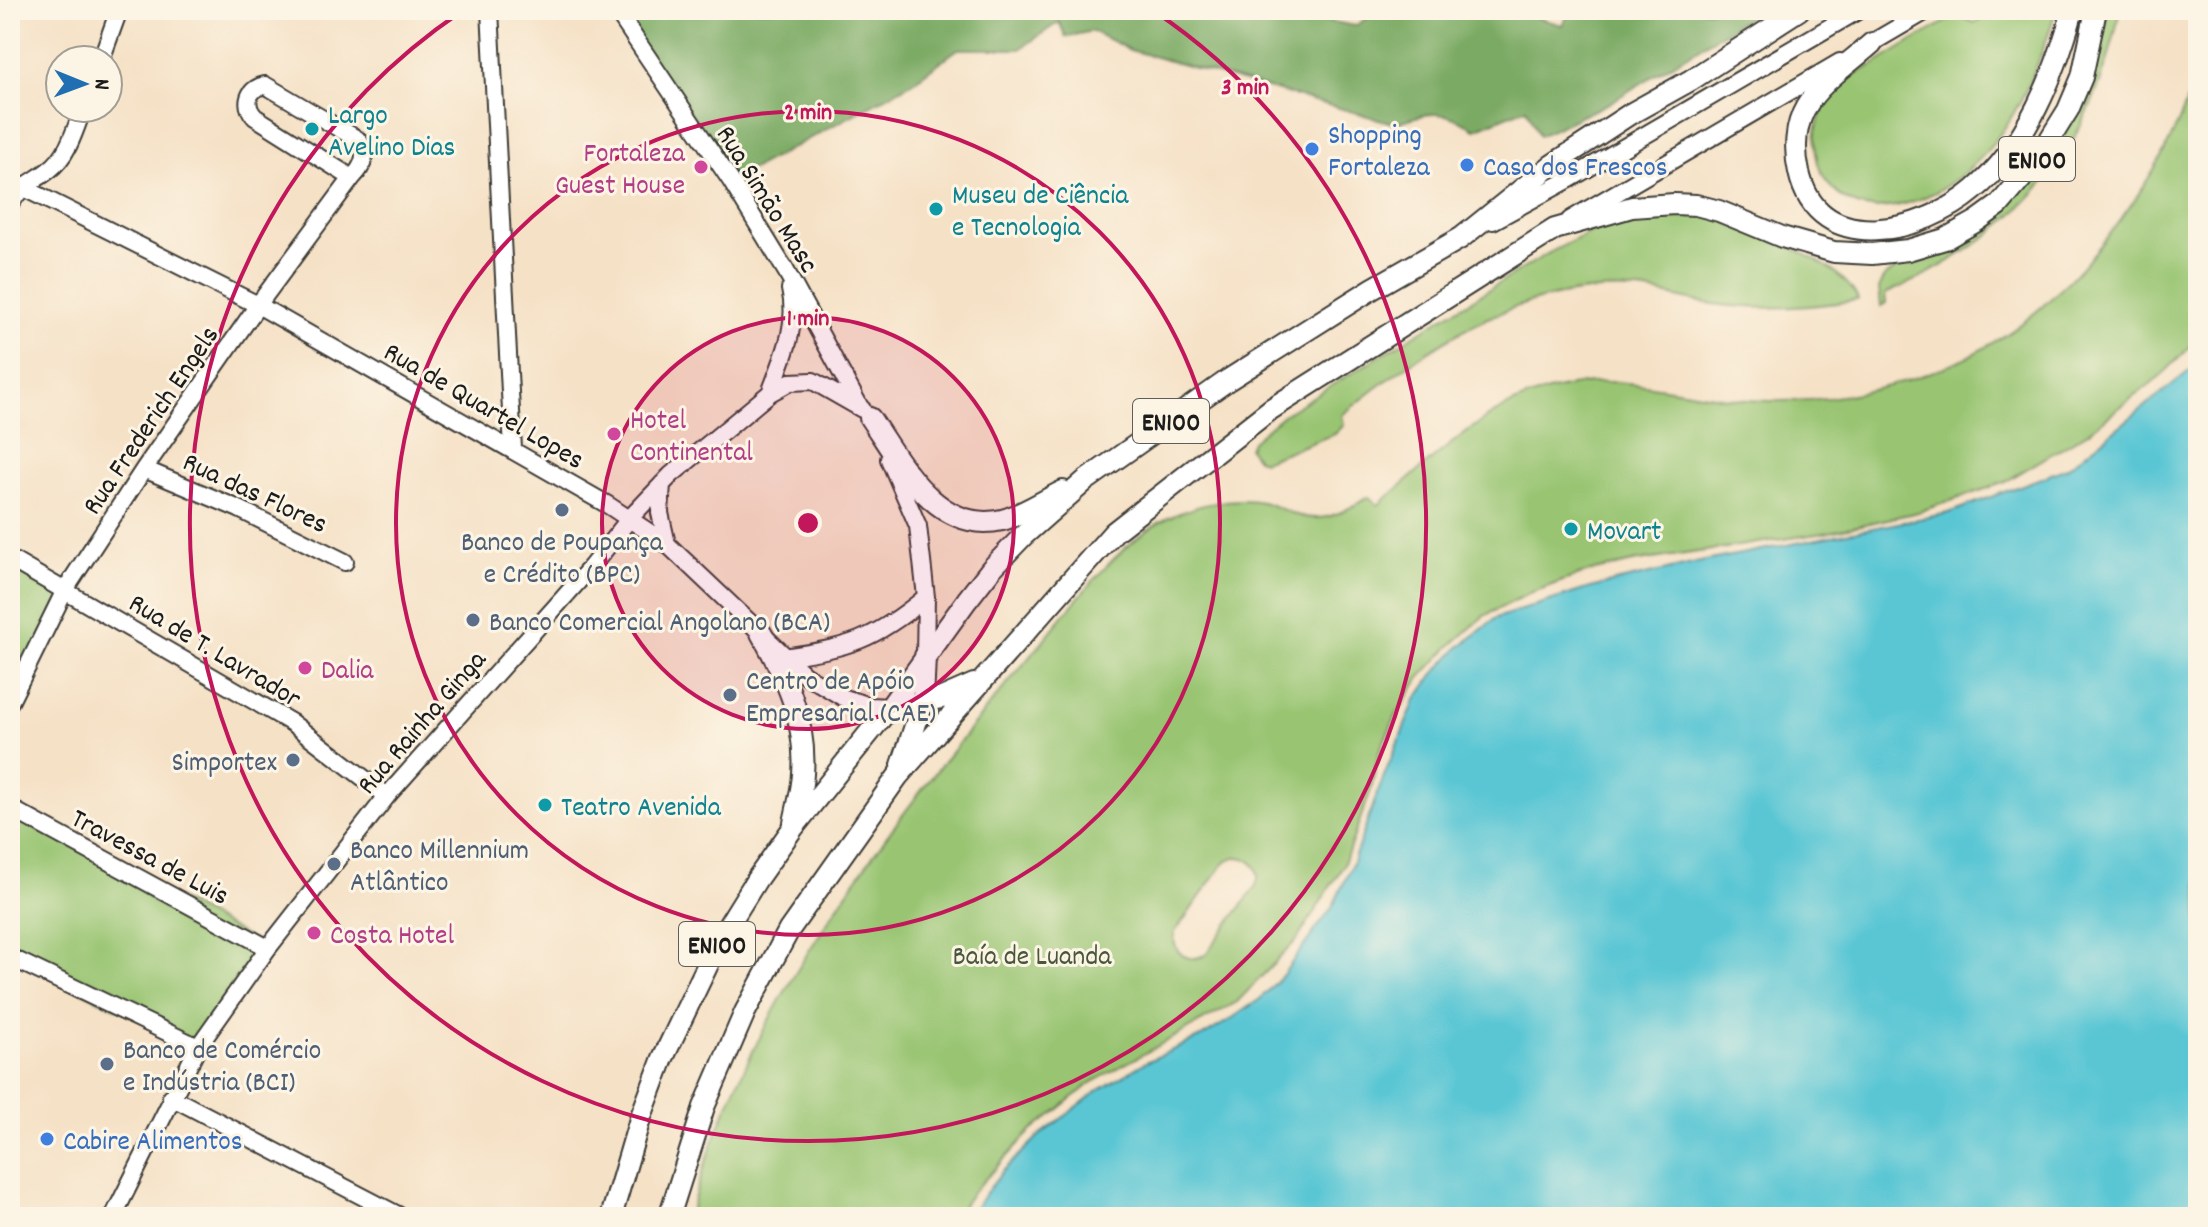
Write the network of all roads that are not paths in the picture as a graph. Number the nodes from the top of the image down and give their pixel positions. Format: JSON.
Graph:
{"nodes":[{"id":1,"x":119,"y":10,"type":"edge"},
{"id":2,"x":490,"y":10,"type":"edge"},
{"id":3,"x":616,"y":10,"type":"edge"},
{"id":4,"x":1799,"y":10,"type":"edge"},
{"id":5,"x":1859,"y":10,"type":"edge"},
{"id":6,"x":1928,"y":10,"type":"edge"},
{"id":7,"x":2073,"y":10,"type":"edge"},
{"id":8,"x":2096,"y":10,"type":"edge"},
{"id":9,"x":1872,"y":43,"type":"junction"},
{"id":10,"x":107,"y":44,"type":"edge"},
{"id":11,"x":77,"y":124,"type":"edge"},
{"id":12,"x":352,"y":178,"type":"junction"},
{"id":13,"x":16,"y":184,"type":"edge"},
{"id":14,"x":10,"y":204,"type":"edge"},
{"id":15,"x":1555,"y":229,"type":"junction"},
{"id":16,"x":1461,"y":238,"type":"junction"},
{"id":17,"x":786,"y":271,"type":"junction"},
{"id":18,"x":258,"y":305,"type":"junction"},
{"id":19,"x":770,"y":393,"type":"junction"},
{"id":20,"x":866,"y":414,"type":"junction"},
{"id":21,"x":513,"y":449,"type":"junction"},
{"id":22,"x":144,"y":469,"type":"junction"},
{"id":23,"x":1085,"y":481,"type":"junction"},
{"id":24,"x":662,"y":484,"type":"junction"},
{"id":25,"x":630,"y":518,"type":"junction"},
{"id":26,"x":667,"y":544,"type":"junction"},
{"id":27,"x":10,"y":559,"type":"edge"},
{"id":28,"x":345,"y":562,"type":"dead end"},
{"id":29,"x":65,"y":590,"type":"junction"},
{"id":30,"x":926,"y":597,"type":"junction"},
{"id":31,"x":761,"y":633,"type":"junction"},
{"id":32,"x":925,"y":656,"type":"junction"},
{"id":33,"x":784,"y":657,"type":"junction"},
{"id":34,"x":995,"y":667,"type":"junction"},
{"id":35,"x":10,"y":702,"type":"edge"},
{"id":36,"x":923,"y":702,"type":"junction"},
{"id":37,"x":890,"y":707,"type":"junction"},
{"id":38,"x":898,"y":776,"type":"junction"},
{"id":39,"x":387,"y":796,"type":"junction"},
{"id":40,"x":10,"y":808,"type":"edge"},
{"id":41,"x":793,"y":828,"type":"junction"},
{"id":42,"x":268,"y":948,"type":"junction"},
{"id":43,"x":10,"y":957,"type":"edge"},
{"id":44,"x":198,"y":1047,"type":"junction"},
{"id":45,"x":171,"y":1097,"type":"junction"},
{"id":46,"x":610,"y":1216,"type":"edge"},
{"id":47,"x":113,"y":1217,"type":"edge"},
{"id":48,"x":402,"y":1217,"type":"edge"},
{"id":49,"x":669,"y":1217,"type":"edge"}],
"edges":[{"from":1,"to":10,"type":"street"},
{"from":2,"to":21,"type":"street"},
{"from":3,"to":17,"type":"street","name":"Rua Simão Masc"},
{"from":4,"to":16,"type":"main road","number":"EN100"},
{"from":5,"to":16,"type":"street"},
{"from":6,"to":9,"type":"street"},
{"from":7,"to":9,"type":"main road"},
{"from":8,"to":15,"type":"main road","number":"EN100"},
{"from":9,"to":15,"type":"street"},
{"from":11,"to":13,"type":"street"},
{"from":12,"to":12,"type":"street"},
{"from":12,"to":18,"type":"street","name":"Rua Frederich Engels"},
{"from":13,"to":14,"type":"street"},
{"from":13,"to":18,"type":"street","name":"Rua de Quartel Lopes"},
{"from":15,"to":34,"type":"main road","number":"EN100"},
{"from":16,"to":23,"type":"main road","number":"EN100"},
{"from":17,"to":19,"type":"street"},
{"from":17,"to":20,"type":"street","name":"Rua Simão Masc"},
{"from":18,"to":21,"type":"street","name":"Rua de Quartel Lopes"},
{"from":18,"to":22,"type":"street","name":"Rua Frederich Engels"},
{"from":19,"to":20,"type":"street","name":"Rua Rainha Ginga"},
{"from":19,"to":24,"type":"street","name":"Rua Rainha Ginga"},
{"from":20,"to":23,"type":"main road"},
{"from":20,"to":30,"type":"street"},
{"from":21,"to":25,"type":"street","name":"Rua de Quartel Lopes"},
{"from":22,"to":28,"type":"street","name":"Rua das Flores"},
{"from":22,"to":29,"type":"street","name":"Rua Frederich Engels"},
{"from":23,"to":32,"type":"main road","number":"EN100"},
{"from":24,"to":25,"type":"street","name":"Rua Rainha Ginga"},
{"from":24,"to":26,"type":"street"},
{"from":25,"to":26,"type":"street","name":"Rua de Quartel Lopes"},
{"from":25,"to":39,"type":"street","name":"Rua Rainha Ginga"},
{"from":26,"to":31,"type":"street","name":"Rua de Quartel Lopes"},
{"from":27,"to":29,"type":"street","name":"Rua de T. Lavrador"},
{"from":29,"to":35,"type":"street","name":"Rua Frederich Engels"},
{"from":29,"to":39,"type":"street","name":"Rua de T. Lavrador"},
{"from":30,"to":32,"type":"street"},
{"from":30,"to":33,"type":"street"},
{"from":31,"to":33,"type":"street","name":"Rua de Quartel Lopes"},
{"from":31,"to":41,"type":"main road"},
{"from":32,"to":36,"type":"main road"},
{"from":32,"to":37,"type":"main road","number":"EN100"},
{"from":33,"to":37,"type":"street","name":"Rua de Quartel Lopes"},
{"from":34,"to":36,"type":"main road"},
{"from":34,"to":38,"type":"main road","number":"EN100"},
{"from":36,"to":37,"type":"main road"},
{"from":36,"to":38,"type":"main road"},
{"from":37,"to":41,"type":"main road","number":"EN100"},
{"from":38,"to":49,"type":"main road","number":"EN100"},
{"from":39,"to":42,"type":"street","name":"Rua Rainha Ginga"},
{"from":40,"to":42,"type":"street","name":"Travessa de Luis"},
{"from":41,"to":46,"type":"main road","number":"EN100"},
{"from":42,"to":44,"type":"street","name":"Rua Rainha Ginga"},
{"from":43,"to":44,"type":"street"},
{"from":44,"to":45,"type":"street","name":"Rua Rainha Ginga"},
{"from":45,"to":47,"type":"street","name":"Rua Rainha Ginga"},
{"from":45,"to":48,"type":"street"}]}
